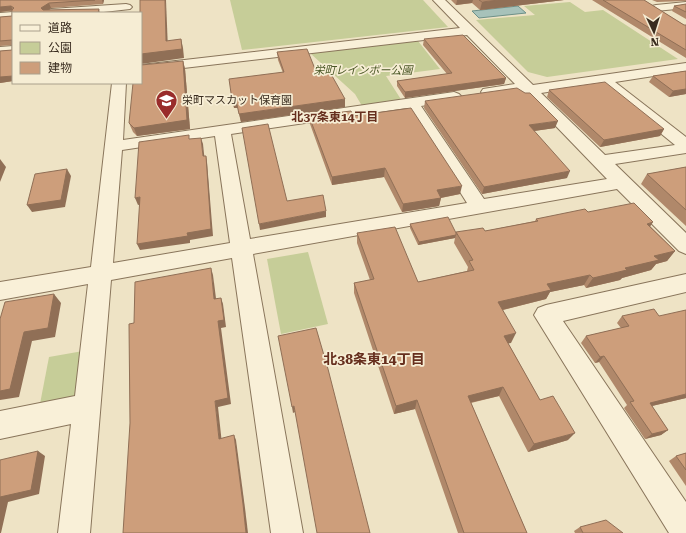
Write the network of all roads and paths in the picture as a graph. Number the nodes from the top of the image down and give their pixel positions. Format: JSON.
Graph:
{"nodes":[{"id":1,"x":439,"y":0,"type":"edge"},
{"id":2,"x":686,"y":5,"type":"edge"},
{"id":3,"x":126,"y":7,"type":"edge"},
{"id":4,"x":64,"y":12,"type":"edge"},
{"id":5,"x":12,"y":16,"type":"edge"},
{"id":6,"x":0,"y":17,"type":"edge"},
{"id":7,"x":674,"y":19,"type":"edge"},
{"id":8,"x":471,"y":31,"type":"junction"},
{"id":9,"x":12,"y":50,"type":"edge"},
{"id":10,"x":0,"y":51,"type":"edge"},
{"id":11,"x":142,"y":69,"type":"edge"},
{"id":12,"x":682,"y":71,"type":"edge"},
{"id":13,"x":603,"y":79,"type":"junction"},
{"id":14,"x":119,"y":84,"type":"edge"},
{"id":15,"x":528,"y":88,"type":"junction"},
{"id":16,"x":411,"y":103,"type":"junction"},
{"id":17,"x":222,"y":130,"type":"junction"},
{"id":18,"x":114,"y":146,"type":"junction"},
{"id":19,"x":686,"y":146,"type":"edge"},
{"id":20,"x":601,"y":161,"type":"junction"},
{"id":21,"x":622,"y":182,"type":"junction"},
{"id":22,"x":480,"y":208,"type":"junction"},
{"id":23,"x":686,"y":246,"type":"edge"},
{"id":24,"x":240,"y":248,"type":"junction"},
{"id":25,"x":100,"y":273,"type":"junction"},
{"id":26,"x":686,"y":283,"type":"edge"},
{"id":27,"x":0,"y":291,"type":"edge"},
{"id":28,"x":87,"y":407,"type":"junction"},
{"id":29,"x":0,"y":425,"type":"edge"},
{"id":30,"x":686,"y":531,"type":"edge"},
{"id":31,"x":74,"y":533,"type":"edge"},
{"id":32,"x":287,"y":533,"type":"edge"}],
"edges":[{"from":1,"to":8,"type":"street"},
{"from":2,"to":7,"type":"street"},
{"from":3,"to":4,"type":"street"},
{"from":5,"to":6,"type":"street"},
{"from":8,"to":11,"type":"street"},
{"from":8,"to":15,"type":"street"},
{"from":9,"to":10,"type":"street"},
{"from":12,"to":13,"type":"street"},
{"from":13,"to":15,"type":"street"},
{"from":13,"to":19,"type":"street"},
{"from":14,"to":18,"type":"street"},
{"from":15,"to":16,"type":"street"},
{"from":15,"to":20,"type":"street"},
{"from":16,"to":17,"type":"street"},
{"from":16,"to":22,"type":"street"},
{"from":17,"to":18,"type":"street"},
{"from":17,"to":24,"type":"street"},
{"from":18,"to":25,"type":"street"},
{"from":19,"to":20,"type":"street"},
{"from":20,"to":21,"type":"street"},
{"from":21,"to":22,"type":"street"},
{"from":21,"to":23,"type":"street"},
{"from":22,"to":24,"type":"street"},
{"from":24,"to":25,"type":"street"},
{"from":24,"to":32,"type":"street"},
{"from":25,"to":27,"type":"street"},
{"from":25,"to":28,"type":"street"},
{"from":26,"to":30,"type":"street"},
{"from":28,"to":29,"type":"street"},
{"from":28,"to":31,"type":"street"}]}
